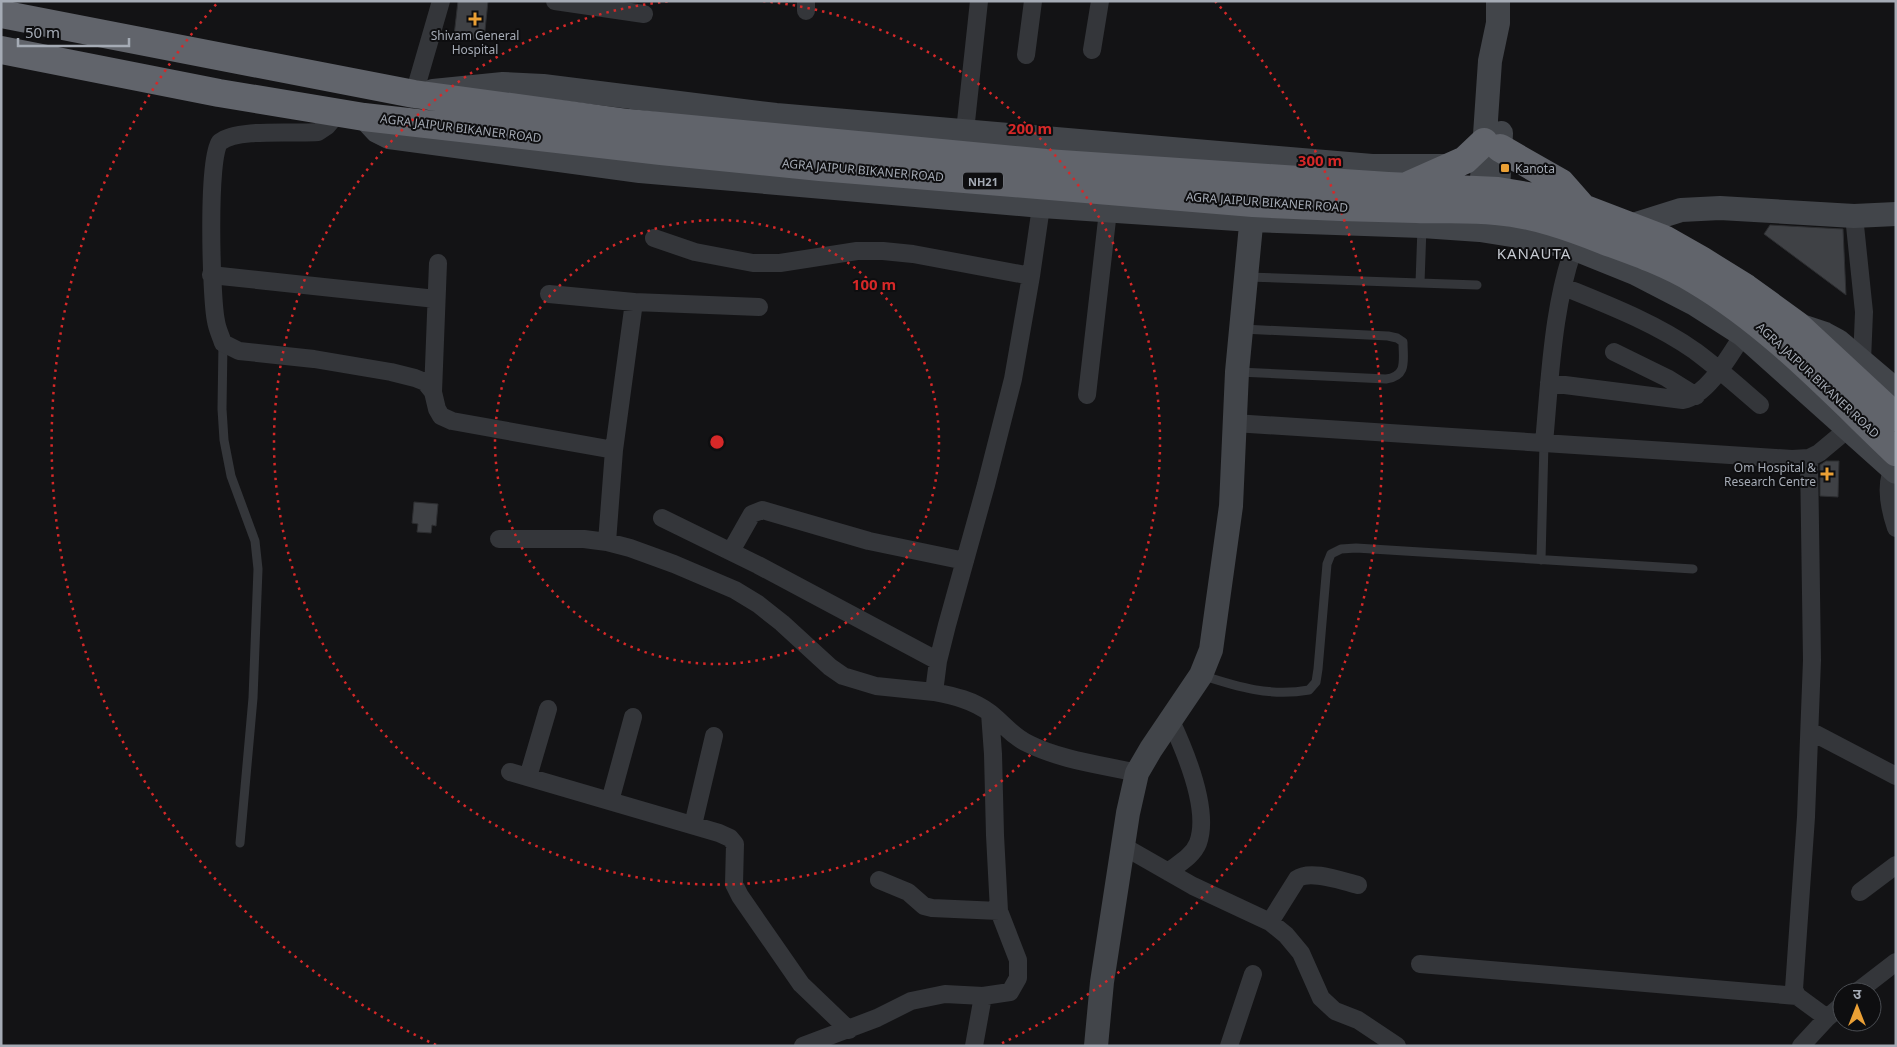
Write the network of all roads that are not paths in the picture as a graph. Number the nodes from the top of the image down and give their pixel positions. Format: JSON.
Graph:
{"nodes":[{"id":1,"x":440,"y":1,"type":"edge"},
{"id":2,"x":555,"y":1,"type":"edge"},
{"id":3,"x":980,"y":1,"type":"edge"},
{"id":4,"x":1033,"y":1,"type":"edge"},
{"id":5,"x":1100,"y":1,"type":"edge"},
{"id":6,"x":3,"y":10,"type":"edge"},
{"id":7,"x":1498,"y":12,"type":"edge"},
{"id":8,"x":644,"y":14,"type":"dead end"},
{"id":9,"x":1,"y":50,"type":"edge"},
{"id":10,"x":1092,"y":50,"type":"dead end"},
{"id":11,"x":1026,"y":55,"type":"dead end"},
{"id":12,"x":414,"y":94,"type":"junction"},
{"id":13,"x":351,"y":115,"type":"junction"},
{"id":14,"x":964,"y":132,"type":"junction"},
{"id":15,"x":1492,"y":145,"type":"junction"},
{"id":16,"x":1450,"y":166,"type":"junction"},
{"id":17,"x":1405,"y":186,"type":"junction"},
{"id":18,"x":1043,"y":196,"type":"junction"},
{"id":19,"x":1108,"y":211,"type":"junction"},
{"id":20,"x":1488,"y":211,"type":"junction"},
{"id":21,"x":1252,"y":212,"type":"junction"},
{"id":22,"x":1896,"y":214,"type":"edge"},
{"id":23,"x":1854,"y":216,"type":"junction"},
{"id":24,"x":1422,"y":226,"type":"junction"},
{"id":25,"x":1630,"y":226,"type":"junction"},
{"id":26,"x":1579,"y":229,"type":"junction"},
{"id":27,"x":654,"y":238,"type":"dead end"},
{"id":28,"x":438,"y":263,"type":"dead end"},
{"id":29,"x":211,"y":275,"type":"junction"},
{"id":30,"x":1031,"y":276,"type":"junction"},
{"id":31,"x":1246,"y":277,"type":"junction"},
{"id":32,"x":1420,"y":283,"type":"junction"},
{"id":33,"x":1477,"y":285,"type":"dead end"},
{"id":34,"x":1564,"y":287,"type":"junction"},
{"id":35,"x":548,"y":294,"type":"dead end"},
{"id":36,"x":436,"y":299,"type":"junction"},
{"id":37,"x":634,"y":302,"type":"junction"},
{"id":38,"x":759,"y":307,"type":"dead end"},
{"id":39,"x":1797,"y":325,"type":"junction"},
{"id":40,"x":1240,"y":329,"type":"junction"},
{"id":41,"x":1743,"y":335,"type":"junction"},
{"id":42,"x":223,"y":343,"type":"junction"},
{"id":43,"x":1614,"y":352,"type":"dead end"},
{"id":44,"x":1862,"y":361,"type":"junction"},
{"id":45,"x":1719,"y":370,"type":"junction"},
{"id":46,"x":1236,"y":372,"type":"junction"},
{"id":47,"x":1549,"y":383,"type":"junction"},
{"id":48,"x":1896,"y":390,"type":"edge"},
{"id":49,"x":433,"y":392,"type":"junction"},
{"id":50,"x":1087,"y":395,"type":"dead end"},
{"id":51,"x":1696,"y":396,"type":"junction"},
{"id":52,"x":1760,"y":405,"type":"dead end"},
{"id":53,"x":1896,"y":417,"type":"edge"},
{"id":54,"x":1234,"y":423,"type":"junction"},
{"id":55,"x":1848,"y":428,"type":"junction"},
{"id":56,"x":1544,"y":443,"type":"junction"},
{"id":57,"x":614,"y":450,"type":"junction"},
{"id":58,"x":1809,"y":458,"type":"junction"},
{"id":59,"x":1895,"y":464,"type":"edge"},
{"id":60,"x":662,"y":518,"type":"dead end"},
{"id":61,"x":1896,"y":528,"type":"edge"},
{"id":62,"x":499,"y":539,"type":"dead end"},
{"id":63,"x":607,"y":542,"type":"junction"},
{"id":64,"x":731,"y":551,"type":"junction"},
{"id":65,"x":1541,"y":560,"type":"junction"},
{"id":66,"x":965,"y":561,"type":"junction"},
{"id":67,"x":1693,"y":569,"type":"dead end"},
{"id":68,"x":938,"y":661,"type":"junction"},
{"id":69,"x":1201,"y":675,"type":"junction"},
{"id":70,"x":934,"y":692,"type":"junction"},
{"id":71,"x":548,"y":709,"type":"dead end"},
{"id":72,"x":990,"y":713,"type":"junction"},
{"id":73,"x":633,"y":717,"type":"dead end"},
{"id":74,"x":1171,"y":721,"type":"junction"},
{"id":75,"x":1810,"y":731,"type":"junction"},
{"id":76,"x":714,"y":736,"type":"dead end"},
{"id":77,"x":510,"y":772,"type":"dead end"},
{"id":78,"x":1137,"y":773,"type":"junction"},
{"id":79,"x":1896,"y":776,"type":"edge"},
{"id":80,"x":528,"y":777,"type":"junction"},
{"id":81,"x":610,"y":801,"type":"junction"},
{"id":82,"x":693,"y":826,"type":"junction"},
{"id":83,"x":240,"y":843,"type":"dead end"},
{"id":84,"x":1123,"y":846,"type":"junction"},
{"id":85,"x":1896,"y":866,"type":"edge"},
{"id":86,"x":1168,"y":872,"type":"junction"},
{"id":87,"x":879,"y":880,"type":"dead end"},
{"id":88,"x":1358,"y":885,"type":"dead end"},
{"id":89,"x":1860,"y":892,"type":"dead end"},
{"id":90,"x":999,"y":911,"type":"junction"},
{"id":91,"x":1270,"y":922,"type":"junction"},
{"id":92,"x":1896,"y":962,"type":"edge"},
{"id":93,"x":1420,"y":964,"type":"dead end"},
{"id":94,"x":1253,"y":974,"type":"dead end"},
{"id":95,"x":1870,"y":982,"type":"edge"},
{"id":96,"x":984,"y":996,"type":"junction"},
{"id":97,"x":1796,"y":996,"type":"junction"},
{"id":98,"x":1832,"y":1014,"type":"edge"},
{"id":99,"x":1827,"y":1018,"type":"junction"},
{"id":100,"x":849,"y":1030,"type":"junction"},
{"id":101,"x":1810,"y":1044,"type":"edge"},
{"id":102,"x":803,"y":1046,"type":"edge"},
{"id":103,"x":974,"y":1046,"type":"edge"},
{"id":104,"x":1096,"y":1046,"type":"edge"},
{"id":105,"x":1229,"y":1046,"type":"edge"},
{"id":106,"x":1397,"y":1046,"type":"edge"}],
"edges":[{"from":1,"to":12,"type":"street"},
{"from":2,"to":8,"type":"street"},
{"from":3,"to":14,"type":"street"},
{"from":4,"to":11,"type":"street"},
{"from":5,"to":10,"type":"street"},
{"from":6,"to":12,"type":"highway","name":"AGRA JAIPUR BIKANER ROAD","number":"NH21"},
{"from":7,"to":15,"type":"street"},
{"from":9,"to":13,"type":"highway","name":"AGRA JAIPUR BIKANER ROAD","number":"NH21"},
{"from":12,"to":14,"type":"street"},
{"from":12,"to":17,"type":"highway","name":"AGRA JAIPUR BIKANER ROAD","number":"NH21"},
{"from":13,"to":18,"type":"highway","name":"AGRA JAIPUR BIKANER ROAD","number":"NH21"},
{"from":13,"to":29,"type":"street"},
{"from":14,"to":16,"type":"street"},
{"from":15,"to":16,"type":"highway"},
{"from":15,"to":20,"type":"street"},
{"from":15,"to":26,"type":"highway"},
{"from":16,"to":17,"type":"highway"},
{"from":17,"to":20,"type":"highway","name":"AGRA JAIPUR BIKANER ROAD","number":"NH21"},
{"from":18,"to":19,"type":"street"},
{"from":18,"to":21,"type":"highway","name":"AGRA JAIPUR BIKANER ROAD","number":"NH21"},
{"from":18,"to":30,"type":"street"},
{"from":19,"to":21,"type":"street"},
{"from":19,"to":50,"type":"street"},
{"from":20,"to":21,"type":"highway","name":"AGRA JAIPUR BIKANER ROAD","number":"NH21"},
{"from":20,"to":24,"type":"street"},
{"from":20,"to":26,"type":"highway","name":"AGRA JAIPUR BIKANER ROAD","number":"NH21"},
{"from":20,"to":26,"type":"street"},
{"from":21,"to":24,"type":"street"},
{"from":21,"to":31,"type":"street"},
{"from":22,"to":23,"type":"street"},
{"from":23,"to":25,"type":"street"},
{"from":23,"to":44,"type":"street"},
{"from":24,"to":32,"type":"lane"},
{"from":25,"to":26,"type":"highway","name":"AGRA JAIPUR BIKANER ROAD","number":"NH21"},
{"from":25,"to":39,"type":"highway","name":"AGRA JAIPUR BIKANER ROAD","number":"NH21"},
{"from":26,"to":34,"type":"street"},
{"from":26,"to":41,"type":"street"},
{"from":26,"to":59,"type":"highway","name":"AGRA JAIPUR BIKANER ROAD","number":"NH21"},
{"from":27,"to":30,"type":"street"},
{"from":28,"to":36,"type":"street"},
{"from":29,"to":36,"type":"street"},
{"from":29,"to":42,"type":"street"},
{"from":30,"to":66,"type":"street"},
{"from":31,"to":32,"type":"lane"},
{"from":31,"to":40,"type":"street"},
{"from":32,"to":33,"type":"lane"},
{"from":34,"to":45,"type":"street"},
{"from":34,"to":47,"type":"street"},
{"from":35,"to":37,"type":"street"},
{"from":36,"to":49,"type":"street"},
{"from":37,"to":38,"type":"street"},
{"from":37,"to":57,"type":"street"},
{"from":39,"to":44,"type":"street"},
{"from":39,"to":53,"type":"highway","name":"AGRA JAIPUR BIKANER ROAD","number":"NH21"},
{"from":40,"to":46,"type":"street"},
{"from":40,"to":46,"type":"lane"},
{"from":41,"to":45,"type":"street"},
{"from":41,"to":55,"type":"street"},
{"from":42,"to":49,"type":"street"},
{"from":42,"to":83,"type":"lane"},
{"from":43,"to":51,"type":"street"},
{"from":44,"to":48,"type":"street"},
{"from":45,"to":51,"type":"street"},
{"from":45,"to":52,"type":"street"},
{"from":46,"to":54,"type":"street"},
{"from":47,"to":51,"type":"street"},
{"from":47,"to":56,"type":"street"},
{"from":49,"to":57,"type":"street"},
{"from":54,"to":56,"type":"street"},
{"from":54,"to":69,"type":"street"},
{"from":55,"to":58,"type":"street"},
{"from":55,"to":59,"type":"street"},
{"from":56,"to":58,"type":"street"},
{"from":56,"to":65,"type":"lane"},
{"from":57,"to":63,"type":"street"},
{"from":58,"to":75,"type":"street"},
{"from":59,"to":61,"type":"street"},
{"from":60,"to":64,"type":"street"},
{"from":62,"to":63,"type":"street"},
{"from":63,"to":70,"type":"street"},
{"from":64,"to":66,"type":"street"},
{"from":64,"to":68,"type":"street"},
{"from":65,"to":67,"type":"lane"},
{"from":65,"to":69,"type":"lane"},
{"from":66,"to":68,"type":"street"},
{"from":68,"to":70,"type":"street"},
{"from":69,"to":74,"type":"street"},
{"from":70,"to":72,"type":"street"},
{"from":71,"to":80,"type":"street"},
{"from":72,"to":78,"type":"street"},
{"from":72,"to":90,"type":"street"},
{"from":73,"to":81,"type":"street"},
{"from":74,"to":78,"type":"street"},
{"from":74,"to":86,"type":"street"},
{"from":75,"to":79,"type":"street"},
{"from":75,"to":97,"type":"street"},
{"from":76,"to":82,"type":"street"},
{"from":77,"to":80,"type":"street"},
{"from":78,"to":84,"type":"street"},
{"from":80,"to":81,"type":"street"},
{"from":81,"to":82,"type":"street"},
{"from":82,"to":100,"type":"street"},
{"from":84,"to":86,"type":"street"},
{"from":84,"to":104,"type":"street"},
{"from":85,"to":89,"type":"street"},
{"from":86,"to":91,"type":"street"},
{"from":87,"to":90,"type":"street"},
{"from":88,"to":91,"type":"street"},
{"from":90,"to":96,"type":"street"},
{"from":91,"to":106,"type":"street"},
{"from":92,"to":95,"type":"street"},
{"from":93,"to":97,"type":"street"},
{"from":94,"to":105,"type":"street"},
{"from":96,"to":100,"type":"street"},
{"from":96,"to":103,"type":"street"},
{"from":97,"to":99,"type":"street"},
{"from":98,"to":99,"type":"street"},
{"from":99,"to":101,"type":"street"},
{"from":100,"to":102,"type":"street"}]}
